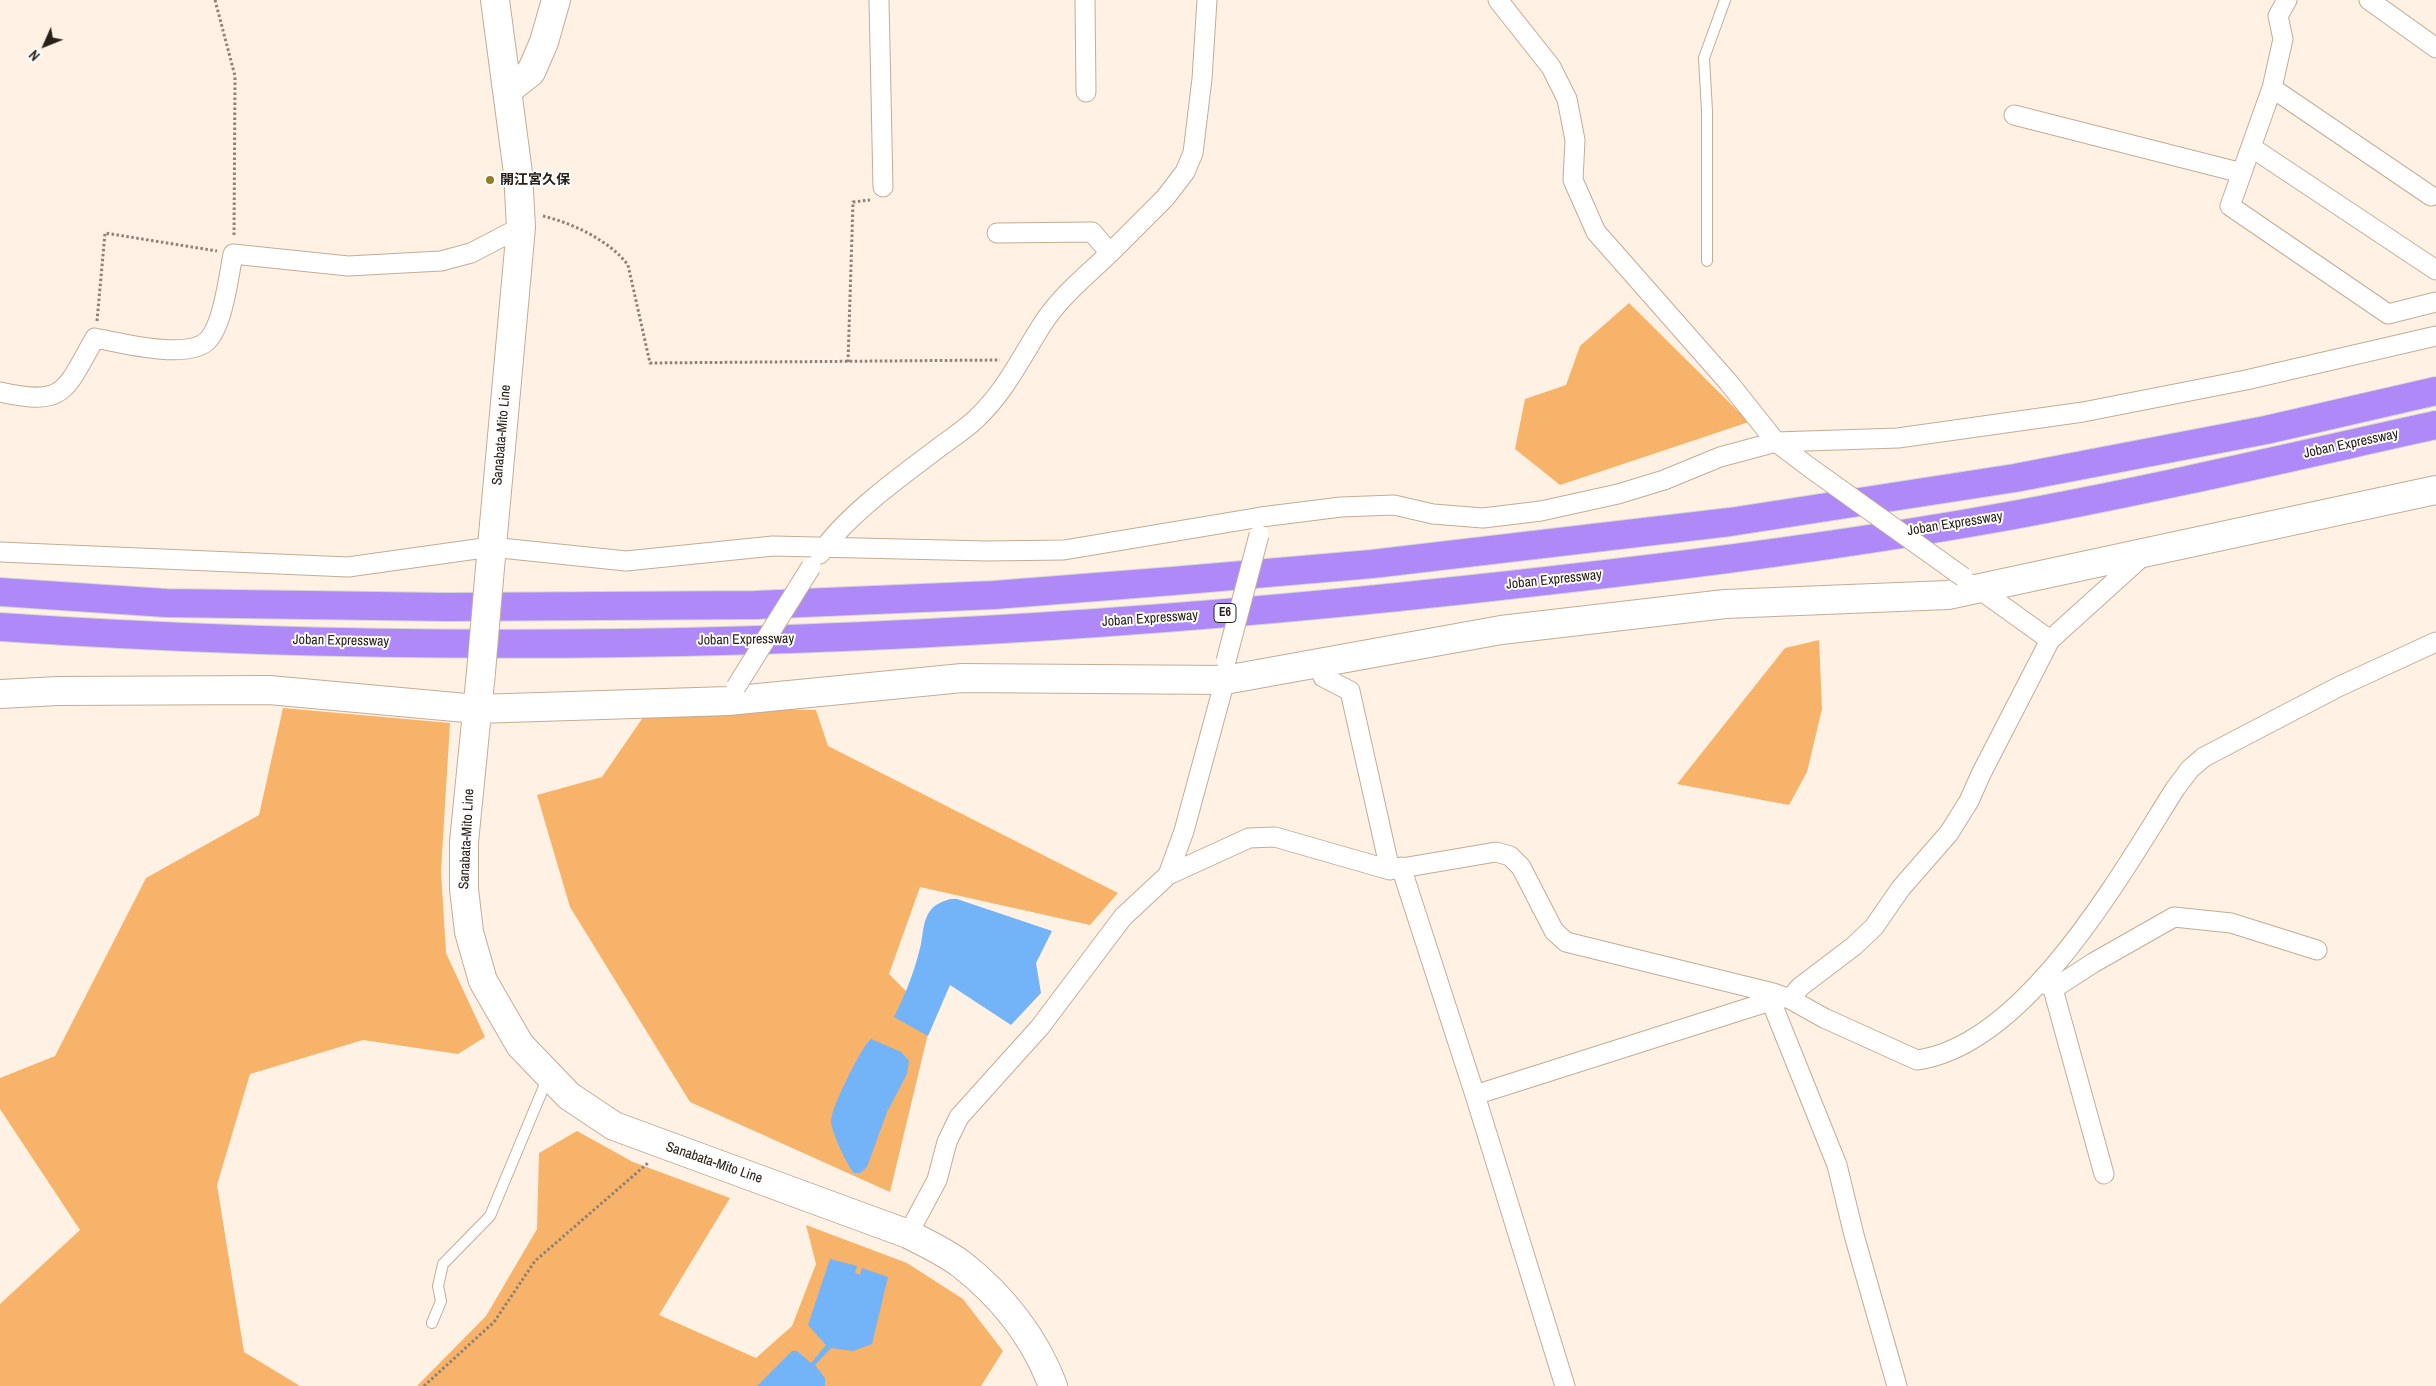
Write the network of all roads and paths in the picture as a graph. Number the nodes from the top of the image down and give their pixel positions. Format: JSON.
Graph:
{"nodes":[{"id":1,"x":215,"y":0,"type":"edge"},
{"id":2,"x":494,"y":0,"type":"edge"},
{"id":3,"x":556,"y":0,"type":"edge"},
{"id":4,"x":879,"y":0,"type":"edge"},
{"id":5,"x":1085,"y":0,"type":"edge"},
{"id":6,"x":1207,"y":0,"type":"edge"},
{"id":7,"x":1498,"y":0,"type":"edge"},
{"id":8,"x":1725,"y":0,"type":"edge"},
{"id":9,"x":2287,"y":0,"type":"edge"},
{"id":10,"x":2369,"y":0,"type":"edge"},
{"id":11,"x":2436,"y":48,"type":"edge"},
{"id":12,"x":2272,"y":88,"type":"junction"},
{"id":13,"x":507,"y":91,"type":"junction"},
{"id":14,"x":1086,"y":92,"type":"dead end"},
{"id":15,"x":2014,"y":115,"type":"dead end"},
{"id":16,"x":2251,"y":148,"type":"junction"},
{"id":17,"x":2242,"y":173,"type":"junction"},
{"id":18,"x":883,"y":187,"type":"joint"},
{"id":19,"x":2434,"y":194,"type":"edge"},
{"id":20,"x":521,"y":218,"type":"junction"},
{"id":21,"x":997,"y":233,"type":"dead end"},
{"id":22,"x":1110,"y":253,"type":"junction"},
{"id":23,"x":233,"y":254,"type":"junction"},
{"id":24,"x":1707,"y":261,"type":"dead end"},
{"id":25,"x":2436,"y":270,"type":"edge"},
{"id":26,"x":2436,"y":302,"type":"edge"},
{"id":27,"x":2436,"y":336,"type":"edge"},
{"id":28,"x":95,"y":338,"type":"junction"},
{"id":29,"x":1022,"y":360,"type":"junction"},
{"id":30,"x":848,"y":362,"type":"junction"},
{"id":31,"x":2436,"y":391,"type":"edge"},
{"id":32,"x":0,"y":392,"type":"edge"},
{"id":33,"x":2436,"y":425,"type":"edge"},
{"id":34,"x":1776,"y":442,"type":"junction"},
{"id":35,"x":2436,"y":490,"type":"edge"},
{"id":36,"x":1260,"y":526,"type":"junction"},
{"id":37,"x":491,"y":547,"type":"junction"},
{"id":38,"x":824,"y":548,"type":"junction"},
{"id":39,"x":2150,"y":550,"type":"junction"},
{"id":40,"x":0,"y":552,"type":"edge"},
{"id":41,"x":1970,"y":582,"type":"junction"},
{"id":42,"x":0,"y":592,"type":"edge"},
{"id":43,"x":0,"y":627,"type":"edge"},
{"id":44,"x":2050,"y":640,"type":"junction"},
{"id":45,"x":2436,"y":642,"type":"edge"},
{"id":46,"x":1319,"y":663,"type":"junction"},
{"id":47,"x":1226,"y":670,"type":"junction"},
{"id":48,"x":0,"y":694,"type":"edge"},
{"id":49,"x":732,"y":694,"type":"junction"},
{"id":50,"x":477,"y":709,"type":"junction"},
{"id":51,"x":1396,"y":868,"type":"junction"},
{"id":52,"x":1168,"y":875,"type":"junction"},
{"id":53,"x":2317,"y":950,"type":"dead end"},
{"id":54,"x":2047,"y":985,"type":"junction"},
{"id":55,"x":1781,"y":996,"type":"junction"},
{"id":56,"x":548,"y":1076,"type":"junction"},
{"id":57,"x":1475,"y":1095,"type":"junction"},
{"id":58,"x":668,"y":1147,"type":"junction"},
{"id":59,"x":2104,"y":1174,"type":"dead end"},
{"id":60,"x":908,"y":1234,"type":"junction"},
{"id":61,"x":432,"y":1323,"type":"dead end"},
{"id":62,"x":424,"y":1386,"type":"edge"},
{"id":63,"x":1053,"y":1386,"type":"edge"},
{"id":64,"x":1565,"y":1386,"type":"edge"},
{"id":65,"x":1897,"y":1386,"type":"edge"}],
"edges":[{"from":1,"to":23,"type":"path"},
{"from":2,"to":13,"type":"street","name":"Sanabata-Mito Line"},
{"from":3,"to":13,"type":"street"},
{"from":4,"to":18,"type":"street"},
{"from":5,"to":14,"type":"street"},
{"from":6,"to":22,"type":"street"},
{"from":7,"to":34,"type":"street"},
{"from":8,"to":24,"type":"lane"},
{"from":9,"to":12,"type":"street"},
{"from":10,"to":11,"type":"street"},
{"from":12,"to":16,"type":"street"},
{"from":12,"to":19,"type":"street"},
{"from":13,"to":20,"type":"street","name":"Sanabata-Mito Line"},
{"from":15,"to":17,"type":"street"},
{"from":16,"to":17,"type":"street"},
{"from":16,"to":25,"type":"street"},
{"from":17,"to":26,"type":"street"},
{"from":18,"to":30,"type":"path"},
{"from":20,"to":23,"type":"street"},
{"from":20,"to":30,"type":"path"},
{"from":20,"to":37,"type":"street","name":"Sanabata-Mito Line"},
{"from":21,"to":22,"type":"street"},
{"from":22,"to":29,"type":"street"},
{"from":23,"to":28,"type":"street"},
{"from":23,"to":28,"type":"path"},
{"from":27,"to":34,"type":"street"},
{"from":28,"to":32,"type":"street"},
{"from":29,"to":30,"type":"path"},
{"from":29,"to":38,"type":"street"},
{"from":31,"to":42,"type":"highway"},
{"from":33,"to":43,"type":"highway","name":"Joban Expressway","number":"E6"},
{"from":34,"to":36,"type":"street"},
{"from":34,"to":41,"type":"street","bridge":true},
{"from":35,"to":39,"type":"street"},
{"from":36,"to":38,"type":"street"},
{"from":36,"to":47,"type":"street","bridge":true},
{"from":37,"to":38,"type":"street"},
{"from":37,"to":40,"type":"street"},
{"from":37,"to":50,"type":"street","name":"Sanabata-Mito Line","bridge":true},
{"from":38,"to":49,"type":"street","bridge":true},
{"from":39,"to":41,"type":"street"},
{"from":39,"to":44,"type":"street"},
{"from":41,"to":44,"type":"street"},
{"from":41,"to":46,"type":"street"},
{"from":44,"to":55,"type":"street"},
{"from":45,"to":54,"type":"street"},
{"from":46,"to":47,"type":"street"},
{"from":46,"to":51,"type":"street"},
{"from":47,"to":49,"type":"street"},
{"from":47,"to":52,"type":"street"},
{"from":48,"to":50,"type":"street"},
{"from":49,"to":50,"type":"street"},
{"from":50,"to":56,"type":"street","name":"Sanabata-Mito Line"},
{"from":51,"to":52,"type":"street"},
{"from":51,"to":55,"type":"street"},
{"from":51,"to":57,"type":"street"},
{"from":52,"to":60,"type":"street"},
{"from":53,"to":54,"type":"street"},
{"from":54,"to":55,"type":"street"},
{"from":54,"to":59,"type":"street"},
{"from":55,"to":57,"type":"street"},
{"from":55,"to":65,"type":"street"},
{"from":56,"to":58,"type":"street","name":"Sanabata-Mito Line"},
{"from":56,"to":61,"type":"lane"},
{"from":57,"to":64,"type":"street"},
{"from":58,"to":60,"type":"street","name":"Sanabata-Mito Line"},
{"from":58,"to":62,"type":"path"},
{"from":60,"to":63,"type":"street","name":"Sanabata-Mito Line"}]}
